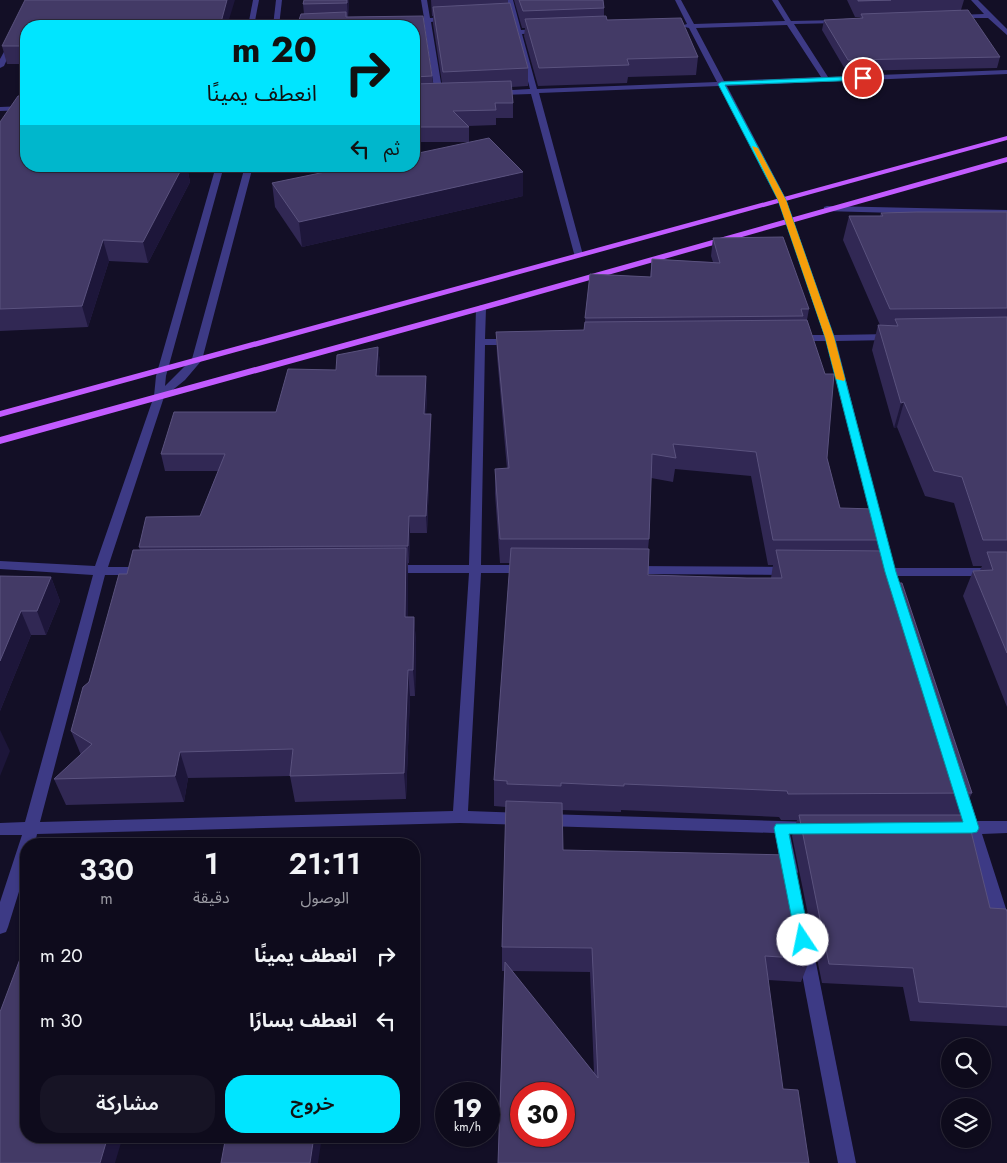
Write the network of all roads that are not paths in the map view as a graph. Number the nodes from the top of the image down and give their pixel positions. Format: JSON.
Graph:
{"nodes":[{"id":1,"x":256,"y":0,"type":"edge"},
{"id":2,"x":279,"y":0,"type":"edge"},
{"id":3,"x":424,"y":0,"type":"edge"},
{"id":4,"x":510,"y":0,"type":"edge"},
{"id":5,"x":678,"y":0,"type":"edge"},
{"id":6,"x":775,"y":0,"type":"edge"},
{"id":7,"x":974,"y":0,"type":"edge"},
{"id":8,"x":514,"y":16,"type":"junction"},
{"id":9,"x":990,"y":16,"type":"junction"},
{"id":10,"x":505,"y":17,"type":"edge"},
{"id":11,"x":952,"y":18,"type":"edge"},
{"id":12,"x":457,"y":19,"type":"edge"},
{"id":13,"x":253,"y":20,"type":"edge"},
{"id":14,"x":277,"y":20,"type":"edge"},
{"id":15,"x":420,"y":20,"type":"edge"},
{"id":16,"x":428,"y":20,"type":"junction"},
{"id":17,"x":847,"y":21,"type":"edge"},
{"id":18,"x":790,"y":23,"type":"junction"},
{"id":19,"x":691,"y":26,"type":"junction"},
{"id":20,"x":672,"y":27,"type":"edge"},
{"id":21,"x":548,"y":31,"type":"edge"},
{"id":22,"x":519,"y":32,"type":"junction"},
{"id":23,"x":17,"y":33,"type":"edge"},
{"id":24,"x":1007,"y":33,"type":"edge"},
{"id":25,"x":0,"y":66,"type":"edge"},
{"id":26,"x":1007,"y":72,"type":"edge"},
{"id":27,"x":826,"y":80,"type":"junction"},
{"id":28,"x":721,"y":84,"type":"junction"},
{"id":29,"x":534,"y":91,"type":"junction"},
{"id":30,"x":487,"y":93,"type":"edge"},
{"id":31,"x":448,"y":94,"type":"edge"},
{"id":32,"x":20,"y":108,"type":"edge"},
{"id":33,"x":0,"y":109,"type":"edge"},
{"id":34,"x":1007,"y":138,"type":"edge"},
{"id":35,"x":1007,"y":159,"type":"edge"},
{"id":36,"x":218,"y":172,"type":"edge"},
{"id":37,"x":247,"y":172,"type":"edge"},
{"id":38,"x":782,"y":200,"type":"junction"},
{"id":39,"x":828,"y":209,"type":"junction"},
{"id":40,"x":1007,"y":213,"type":"edge"},
{"id":41,"x":789,"y":220,"type":"junction"},
{"id":42,"x":578,"y":255,"type":"junction"},
{"id":43,"x":481,"y":308,"type":"junction"},
{"id":44,"x":830,"y":337,"type":"junction"},
{"id":45,"x":899,"y":337,"type":"edge"},
{"id":46,"x":780,"y":338,"type":"edge"},
{"id":47,"x":481,"y":342,"type":"junction"},
{"id":48,"x":521,"y":342,"type":"edge"},
{"id":49,"x":197,"y":360,"type":"junction"},
{"id":50,"x":164,"y":369,"type":"junction"},
{"id":51,"x":159,"y":396,"type":"junction"},
{"id":52,"x":0,"y":414,"type":"edge"},
{"id":53,"x":0,"y":440,"type":"edge"},
{"id":54,"x":0,"y":565,"type":"edge"},
{"id":55,"x":475,"y":569,"type":"junction"},
{"id":56,"x":534,"y":569,"type":"edge"},
{"id":57,"x":376,"y":570,"type":"edge"},
{"id":58,"x":623,"y":570,"type":"edge"},
{"id":59,"x":100,"y":571,"type":"junction"},
{"id":60,"x":159,"y":571,"type":"edge"},
{"id":61,"x":801,"y":572,"type":"edge"},
{"id":62,"x":861,"y":572,"type":"edge"},
{"id":63,"x":1007,"y":572,"type":"edge"},
{"id":64,"x":892,"y":577,"type":"junction"},
{"id":65,"x":957,"y":780,"type":"edge"},
{"id":66,"x":460,"y":817,"type":"junction"},
{"id":67,"x":1007,"y":827,"type":"edge"},
{"id":68,"x":781,"y":828,"type":"junction"},
{"id":69,"x":829,"y":828,"type":"edge"},
{"id":70,"x":934,"y":828,"type":"edge"},
{"id":71,"x":972,"y":828,"type":"junction"},
{"id":72,"x":0,"y":829,"type":"edge"},
{"id":73,"x":31,"y":829,"type":"junction"},
{"id":74,"x":28,"y":838,"type":"edge"},
{"id":75,"x":20,"y":863,"type":"edge"},
{"id":76,"x":792,"y":885,"type":"edge"},
{"id":77,"x":0,"y":927,"type":"edge"},
{"id":78,"x":802,"y":933,"type":"edge"},
{"id":79,"x":1007,"y":937,"type":"edge"},
{"id":80,"x":847,"y":1163,"type":"edge"}],
"edges":[{"from":1,"to":13,"type":"street"},
{"from":2,"to":14,"type":"street"},
{"from":3,"to":16,"type":"street"},
{"from":4,"to":8,"type":"street"},
{"from":5,"to":19,"type":"street"},
{"from":6,"to":18,"type":"street"},
{"from":7,"to":9,"type":"street"},
{"from":8,"to":10,"type":"street"},
{"from":8,"to":22,"type":"street"},
{"from":9,"to":11,"type":"street"},
{"from":9,"to":24,"type":"street"},
{"from":12,"to":16,"type":"street"},
{"from":15,"to":16,"type":"street"},
{"from":16,"to":31,"type":"street"},
{"from":17,"to":18,"type":"street"},
{"from":18,"to":19,"type":"street"},
{"from":18,"to":27,"type":"street"},
{"from":19,"to":20,"type":"street"},
{"from":19,"to":28,"type":"street"},
{"from":21,"to":22,"type":"street"},
{"from":22,"to":29,"type":"street"},
{"from":23,"to":25,"type":"street"},
{"from":26,"to":27,"type":"street"},
{"from":27,"to":28,"type":"street"},
{"from":28,"to":29,"type":"street"},
{"from":28,"to":38,"type":"street"},
{"from":29,"to":30,"type":"street"},
{"from":29,"to":42,"type":"street"},
{"from":32,"to":33,"type":"street"},
{"from":34,"to":38,"type":"main road"},
{"from":35,"to":39,"type":"main road"},
{"from":36,"to":50,"type":"street"},
{"from":37,"to":49,"type":"street"},
{"from":38,"to":41,"type":"street"},
{"from":38,"to":42,"type":"main road"},
{"from":39,"to":40,"type":"street"},
{"from":39,"to":41,"type":"main road"},
{"from":41,"to":43,"type":"main road"},
{"from":41,"to":44,"type":"street"},
{"from":42,"to":49,"type":"main road"},
{"from":43,"to":47,"type":"street"},
{"from":43,"to":51,"type":"main road"},
{"from":44,"to":45,"type":"street"},
{"from":44,"to":46,"type":"street"},
{"from":44,"to":64,"type":"street"},
{"from":47,"to":48,"type":"street"},
{"from":47,"to":55,"type":"street"},
{"from":49,"to":50,"type":"main road"},
{"from":49,"to":51,"type":"street"},
{"from":50,"to":51,"type":"street"},
{"from":50,"to":52,"type":"main road"},
{"from":51,"to":53,"type":"main road"},
{"from":51,"to":59,"type":"street"},
{"from":54,"to":59,"type":"street"},
{"from":55,"to":56,"type":"street"},
{"from":55,"to":57,"type":"street"},
{"from":55,"to":66,"type":"street"},
{"from":58,"to":61,"type":"street"},
{"from":59,"to":60,"type":"street"},
{"from":59,"to":73,"type":"street"},
{"from":62,"to":64,"type":"street"},
{"from":63,"to":64,"type":"street"},
{"from":65,"to":71,"type":"street"},
{"from":66,"to":68,"type":"street"},
{"from":66,"to":73,"type":"street"},
{"from":67,"to":71,"type":"street"},
{"from":68,"to":69,"type":"street"},
{"from":68,"to":76,"type":"street"},
{"from":70,"to":71,"type":"street"},
{"from":71,"to":79,"type":"street"},
{"from":72,"to":73,"type":"street"},
{"from":73,"to":74,"type":"street"},
{"from":75,"to":77,"type":"street"},
{"from":78,"to":80,"type":"street"}]}
